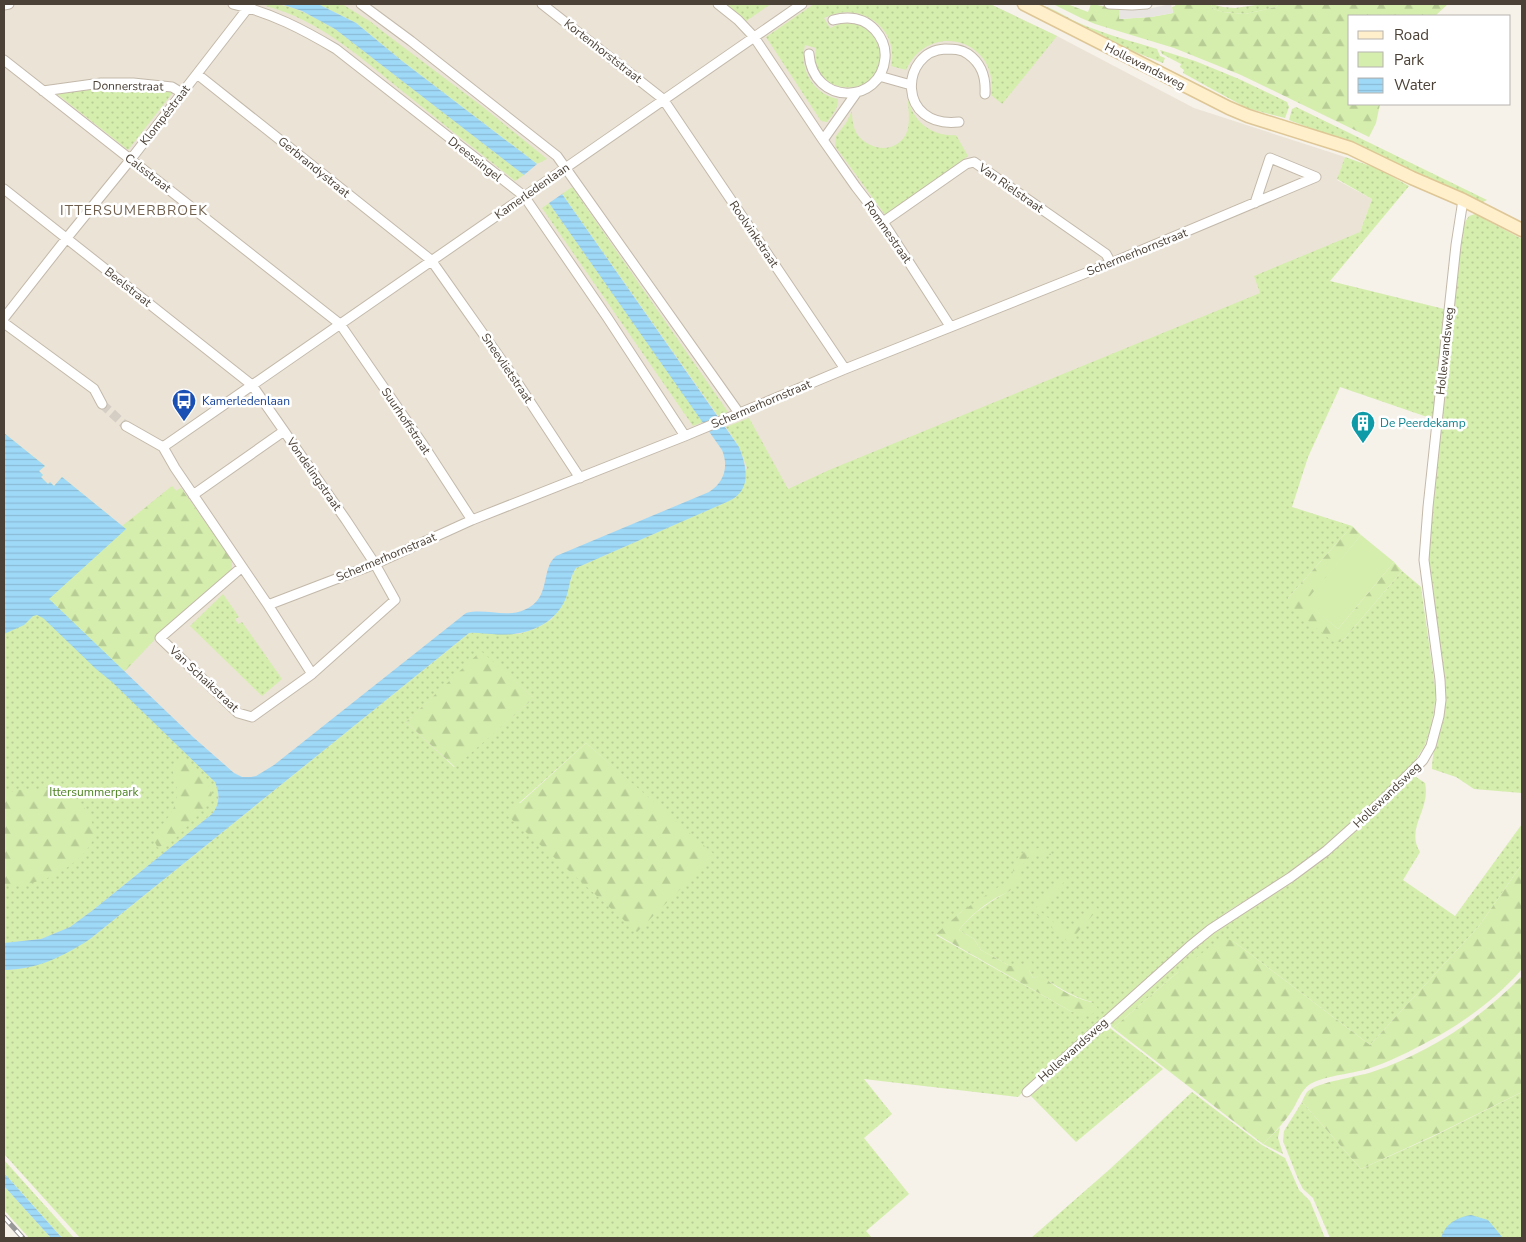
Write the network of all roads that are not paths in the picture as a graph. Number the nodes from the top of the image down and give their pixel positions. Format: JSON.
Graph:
{"nodes":[{"id":1,"x":9,"y":4,"type":"edge"},
{"id":2,"x":233,"y":4,"type":"edge"},
{"id":3,"x":361,"y":4,"type":"edge"},
{"id":4,"x":542,"y":4,"type":"edge"},
{"id":5,"x":718,"y":4,"type":"edge"},
{"id":6,"x":802,"y":4,"type":"edge"},
{"id":7,"x":1024,"y":4,"type":"edge"},
{"id":8,"x":1109,"y":4,"type":"edge"},
{"id":9,"x":1147,"y":4,"type":"edge"},
{"id":10,"x":4,"y":5,"type":"edge"},
{"id":11,"x":250,"y":5,"type":"edge"},
{"id":12,"x":833,"y":20,"type":"dead end"},
{"id":13,"x":754,"y":37,"type":"junction"},
{"id":14,"x":809,"y":54,"type":"dead end"},
{"id":15,"x":4,"y":60,"type":"edge"},
{"id":16,"x":197,"y":74,"type":"junction"},
{"id":17,"x":879,"y":76,"type":"junction"},
{"id":18,"x":911,"y":85,"type":"junction"},
{"id":19,"x":43,"y":91,"type":"junction"},
{"id":20,"x":857,"y":92,"type":"junction"},
{"id":21,"x":182,"y":93,"type":"junction"},
{"id":22,"x":985,"y":94,"type":"dead end"},
{"id":23,"x":664,"y":99,"type":"junction"},
{"id":24,"x":958,"y":122,"type":"dead end"},
{"id":25,"x":823,"y":140,"type":"junction"},
{"id":26,"x":131,"y":159,"type":"junction"},
{"id":27,"x":565,"y":168,"type":"junction"},
{"id":28,"x":4,"y":189,"type":"edge"},
{"id":29,"x":524,"y":196,"type":"junction"},
{"id":30,"x":1462,"y":200,"type":"junction"},
{"id":31,"x":1254,"y":203,"type":"junction"},
{"id":32,"x":883,"y":222,"type":"junction"},
{"id":33,"x":1522,"y":230,"type":"edge"},
{"id":34,"x":66,"y":239,"type":"junction"},
{"id":35,"x":431,"y":260,"type":"junction"},
{"id":36,"x":1111,"y":262,"type":"junction"},
{"id":37,"x":4,"y":318,"type":"edge"},
{"id":38,"x":4,"y":323,"type":"edge"},
{"id":39,"x":340,"y":324,"type":"junction"},
{"id":40,"x":950,"y":326,"type":"junction"},
{"id":41,"x":845,"y":369,"type":"junction"},
{"id":42,"x":252,"y":385,"type":"junction"},
{"id":43,"x":102,"y":404,"type":"tunnel mouth"},
{"id":44,"x":739,"y":413,"type":"junction"},
{"id":45,"x":126,"y":426,"type":"tunnel mouth"},
{"id":46,"x":284,"y":431,"type":"junction"},
{"id":47,"x":685,"y":436,"type":"junction"},
{"id":48,"x":163,"y":447,"type":"junction"},
{"id":49,"x":580,"y":478,"type":"junction"},
{"id":50,"x":193,"y":495,"type":"junction"},
{"id":51,"x":472,"y":520,"type":"junction"},
{"id":52,"x":375,"y":564,"type":"junction"},
{"id":53,"x":242,"y":568,"type":"junction"},
{"id":54,"x":268,"y":606,"type":"junction"},
{"id":55,"x":312,"y":674,"type":"junction"},
{"id":56,"x":1027,"y":1092,"type":"dead end"}],
"edges":[{"from":1,"to":10,"type":"street"},
{"from":2,"to":11,"type":"street","name":"Dreessingel"},
{"from":3,"to":27,"type":"street"},
{"from":4,"to":23,"type":"street","name":"Kortenhorststraat"},
{"from":5,"to":13,"type":"street","name":"Rommestraat"},
{"from":6,"to":13,"type":"street","name":"Kamerledenlaan"},
{"from":7,"to":30,"type":"main road","name":"Hollewandsweg"},
{"from":8,"to":9,"type":"street"},
{"from":11,"to":16,"type":"street","name":"Klompéstraat"},
{"from":11,"to":29,"type":"street","name":"Dreessingel"},
{"from":12,"to":17,"type":"street"},
{"from":13,"to":23,"type":"street","name":"Kamerledenlaan"},
{"from":13,"to":25,"type":"street","name":"Rommestraat"},
{"from":14,"to":20,"type":"street"},
{"from":15,"to":19,"type":"street","name":"Calsstraat"},
{"from":16,"to":21,"type":"street","name":"Klompéstraat"},
{"from":16,"to":35,"type":"street","name":"Gerbrandystraat"},
{"from":17,"to":18,"type":"street"},
{"from":17,"to":20,"type":"street"},
{"from":18,"to":22,"type":"street"},
{"from":18,"to":24,"type":"street"},
{"from":19,"to":21,"type":"street","name":"Donnerstraat"},
{"from":19,"to":26,"type":"street","name":"Calsstraat"},
{"from":20,"to":25,"type":"street"},
{"from":21,"to":26,"type":"street","name":"Klompéstraat"},
{"from":23,"to":27,"type":"street","name":"Kamerledenlaan"},
{"from":23,"to":41,"type":"street","name":"Roolvinkstraat"},
{"from":25,"to":32,"type":"street","name":"Rommestraat"},
{"from":26,"to":34,"type":"street","name":"Klompéstraat"},
{"from":26,"to":39,"type":"street","name":"Calsstraat"},
{"from":27,"to":29,"type":"street","name":"Kamerledenlaan"},
{"from":27,"to":44,"type":"street"},
{"from":28,"to":34,"type":"street","name":"Beelstraat"},
{"from":29,"to":35,"type":"street","name":"Kamerledenlaan"},
{"from":29,"to":47,"type":"street","name":"Dreessingel"},
{"from":30,"to":33,"type":"main road","name":"Hollewandsweg"},
{"from":30,"to":56,"type":"street","name":"Hollewandsweg"},
{"from":31,"to":31,"type":"street","name":"Schermerhornstraat"},
{"from":31,"to":36,"type":"street","name":"Schermerhornstraat"},
{"from":32,"to":36,"type":"street","name":"Van Rielstraat"},
{"from":32,"to":40,"type":"street","name":"Rommestraat"},
{"from":34,"to":37,"type":"street","name":"Klompéstraat"},
{"from":34,"to":42,"type":"street","name":"Beelstraat"},
{"from":35,"to":39,"type":"street","name":"Kamerledenlaan"},
{"from":35,"to":49,"type":"street","name":"Sneevlietstraat"},
{"from":36,"to":40,"type":"street","name":"Schermerhornstraat"},
{"from":38,"to":43,"type":"street"},
{"from":39,"to":42,"type":"street","name":"Kamerledenlaan"},
{"from":39,"to":51,"type":"street","name":"Suurhoffstraat"},
{"from":40,"to":41,"type":"street","name":"Schermerhornstraat"},
{"from":41,"to":44,"type":"street","name":"Schermerhornstraat"},
{"from":42,"to":46,"type":"street","name":"Vondelingstraat"},
{"from":42,"to":48,"type":"street","name":"Kamerledenlaan"},
{"from":44,"to":47,"type":"street","name":"Schermerhornstraat"},
{"from":45,"to":48,"type":"street"},
{"from":46,"to":50,"type":"street"},
{"from":46,"to":52,"type":"street","name":"Vondelingstraat"},
{"from":47,"to":49,"type":"street","name":"Schermerhornstraat"},
{"from":48,"to":50,"type":"street"},
{"from":49,"to":51,"type":"street","name":"Schermerhornstraat"},
{"from":50,"to":53,"type":"street"},
{"from":51,"to":52,"type":"street","name":"Schermerhornstraat"},
{"from":52,"to":54,"type":"street","name":"Schermerhornstraat"},
{"from":52,"to":55,"type":"street","name":"Van Schaikstraat"},
{"from":53,"to":54,"type":"street"},
{"from":53,"to":55,"type":"street","name":"Van Schaikstraat"},
{"from":54,"to":55,"type":"street"}]}
